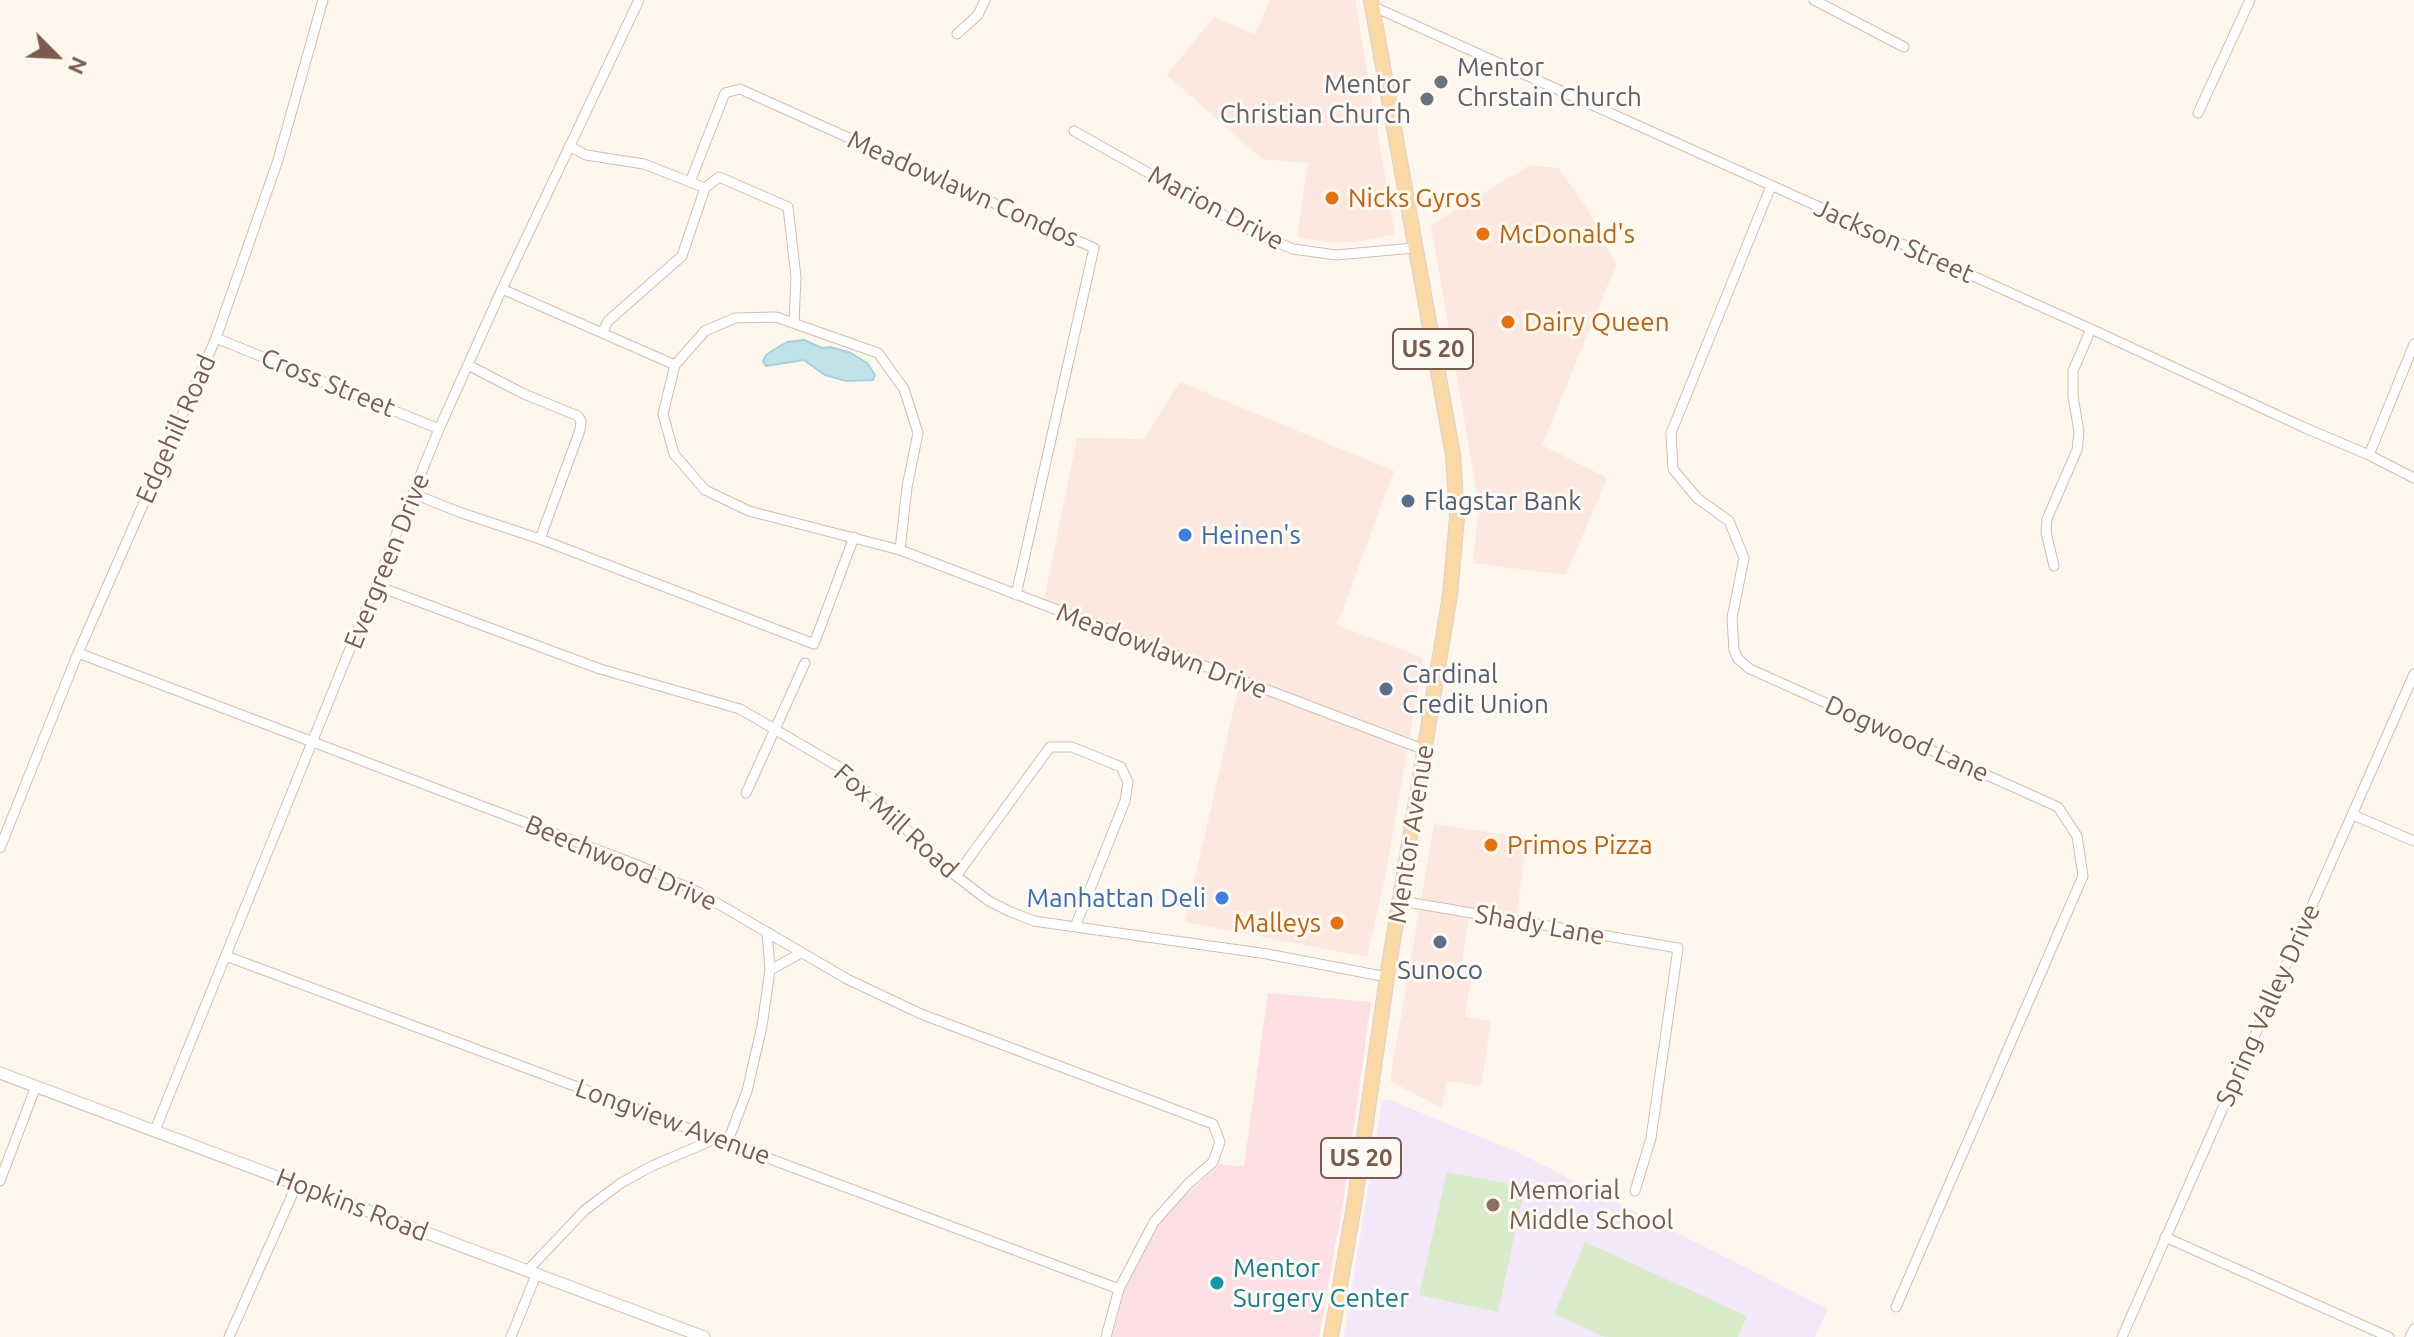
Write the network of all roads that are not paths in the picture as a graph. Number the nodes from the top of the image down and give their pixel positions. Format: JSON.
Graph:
{"nodes":[{"id":1,"x":323,"y":0,"type":"edge"},
{"id":2,"x":639,"y":0,"type":"edge"},
{"id":3,"x":985,"y":0,"type":"edge"},
{"id":4,"x":1814,"y":0,"type":"edge"},
{"id":5,"x":2250,"y":0,"type":"edge"},
{"id":6,"x":1367,"y":2,"type":"edge"},
{"id":7,"x":957,"y":34,"type":"dead end"},
{"id":8,"x":1904,"y":47,"type":"dead end"},
{"id":9,"x":2198,"y":113,"type":"dead end"},
{"id":10,"x":1074,"y":131,"type":"dead end"},
{"id":11,"x":569,"y":146,"type":"junction"},
{"id":12,"x":690,"y":182,"type":"junction"},
{"id":13,"x":1771,"y":186,"type":"junction"},
{"id":14,"x":705,"y":188,"type":"junction"},
{"id":15,"x":1414,"y":248,"type":"junction"},
{"id":16,"x":502,"y":289,"type":"junction"},
{"id":17,"x":794,"y":323,"type":"junction"},
{"id":18,"x":2091,"y":329,"type":"junction"},
{"id":19,"x":602,"y":333,"type":"junction"},
{"id":20,"x":216,"y":338,"type":"junction"},
{"id":21,"x":2414,"y":344,"type":"edge"},
{"id":22,"x":468,"y":365,"type":"junction"},
{"id":23,"x":675,"y":365,"type":"junction"},
{"id":24,"x":439,"y":429,"type":"junction"},
{"id":25,"x":2369,"y":455,"type":"junction"},
{"id":26,"x":2414,"y":478,"type":"edge"},
{"id":27,"x":414,"y":494,"type":"junction"},
{"id":28,"x":854,"y":537,"type":"junction"},
{"id":29,"x":540,"y":539,"type":"junction"},
{"id":30,"x":900,"y":550,"type":"junction"},
{"id":31,"x":2054,"y":566,"type":"dead end"},
{"id":32,"x":377,"y":586,"type":"junction"},
{"id":33,"x":1016,"y":595,"type":"junction"},
{"id":34,"x":78,"y":653,"type":"junction"},
{"id":35,"x":805,"y":663,"type":"dead end"},
{"id":36,"x":2414,"y":674,"type":"edge"},
{"id":37,"x":776,"y":730,"type":"junction"},
{"id":38,"x":313,"y":741,"type":"junction"},
{"id":39,"x":1425,"y":750,"type":"junction"},
{"id":40,"x":746,"y":793,"type":"dead end"},
{"id":41,"x":2353,"y":815,"type":"junction"},
{"id":42,"x":2414,"y":841,"type":"edge"},
{"id":43,"x":0,"y":848,"type":"edge"},
{"id":44,"x":956,"y":876,"type":"junction"},
{"id":45,"x":1401,"y":901,"type":"junction"},
{"id":46,"x":1075,"y":927,"type":"junction"},
{"id":47,"x":767,"y":932,"type":"junction"},
{"id":48,"x":801,"y":953,"type":"junction"},
{"id":49,"x":226,"y":956,"type":"junction"},
{"id":50,"x":770,"y":970,"type":"junction"},
{"id":51,"x":1387,"y":977,"type":"junction"},
{"id":52,"x":0,"y":1073,"type":"edge"},
{"id":53,"x":36,"y":1086,"type":"junction"},
{"id":54,"x":155,"y":1130,"type":"junction"},
{"id":55,"x":723,"y":1140,"type":"junction"},
{"id":56,"x":0,"y":1181,"type":"edge"},
{"id":57,"x":297,"y":1184,"type":"junction"},
{"id":58,"x":1635,"y":1191,"type":"dead end"},
{"id":59,"x":2165,"y":1237,"type":"junction"},
{"id":60,"x":532,"y":1273,"type":"junction"},
{"id":61,"x":1119,"y":1289,"type":"junction"},
{"id":62,"x":1896,"y":1307,"type":"dead end"},
{"id":63,"x":2414,"y":1329,"type":"edge"},
{"id":64,"x":229,"y":1337,"type":"edge"},
{"id":65,"x":511,"y":1337,"type":"edge"},
{"id":66,"x":704,"y":1337,"type":"edge"},
{"id":67,"x":1106,"y":1337,"type":"edge"},
{"id":68,"x":1331,"y":1337,"type":"edge"},
{"id":69,"x":2122,"y":1337,"type":"edge"},
{"id":70,"x":2389,"y":1337,"type":"edge"},
{"id":71,"x":2410,"y":1337,"type":"edge"}],
"edges":[{"from":1,"to":20,"type":"street","name":"Edgehill Road"},
{"from":2,"to":11,"type":"street","name":"Evergreen Drive"},
{"from":3,"to":7,"type":"street"},
{"from":4,"to":8,"type":"street"},
{"from":5,"to":9,"type":"street"},
{"from":6,"to":13,"type":"street","name":"Jackson Street"},
{"from":6,"to":15,"type":"main road","name":"Mentor Avenue","number":"US 20"},
{"from":10,"to":15,"type":"street","name":"Marion Drive"},
{"from":11,"to":12,"type":"street"},
{"from":11,"to":16,"type":"street","name":"Evergreen Drive"},
{"from":12,"to":14,"type":"street"},
{"from":12,"to":33,"type":"street","name":"Meadowlawn Condos"},
{"from":13,"to":18,"type":"street","name":"Jackson Street"},
{"from":13,"to":62,"type":"street","name":"Dogwood Lane"},
{"from":14,"to":17,"type":"street"},
{"from":14,"to":19,"type":"street"},
{"from":15,"to":39,"type":"main road","name":"Mentor Avenue","number":"US 20"},
{"from":16,"to":19,"type":"street"},
{"from":16,"to":22,"type":"street","name":"Evergreen Drive"},
{"from":17,"to":23,"type":"street","name":"Meadowlawn Drive"},
{"from":17,"to":30,"type":"street","name":"Meadowlawn Drive"},
{"from":18,"to":25,"type":"street","name":"Jackson Street"},
{"from":18,"to":31,"type":"street"},
{"from":19,"to":23,"type":"street"},
{"from":20,"to":24,"type":"street","name":"Cross Street"},
{"from":20,"to":34,"type":"street","name":"Edgehill Road"},
{"from":21,"to":25,"type":"street"},
{"from":22,"to":24,"type":"street","name":"Evergreen Drive"},
{"from":22,"to":29,"type":"street"},
{"from":23,"to":28,"type":"street","name":"Meadowlawn Drive"},
{"from":24,"to":27,"type":"street","name":"Evergreen Drive"},
{"from":25,"to":26,"type":"street","name":"Jackson Street"},
{"from":27,"to":29,"type":"street"},
{"from":27,"to":32,"type":"street","name":"Evergreen Drive"},
{"from":28,"to":29,"type":"street"},
{"from":28,"to":30,"type":"street","name":"Meadowlawn Drive"},
{"from":30,"to":33,"type":"street","name":"Meadowlawn Drive"},
{"from":32,"to":37,"type":"street","name":"Fox Mill Road"},
{"from":32,"to":38,"type":"street","name":"Evergreen Drive"},
{"from":33,"to":39,"type":"street","name":"Meadowlawn Drive"},
{"from":34,"to":38,"type":"street","name":"Beechwood Drive"},
{"from":34,"to":43,"type":"street","name":"Edgehill Road"},
{"from":35,"to":37,"type":"street"},
{"from":36,"to":41,"type":"street","name":"Spring Valley Drive"},
{"from":37,"to":40,"type":"street"},
{"from":37,"to":44,"type":"street","name":"Fox Mill Road"},
{"from":38,"to":47,"type":"street","name":"Beechwood Drive"},
{"from":38,"to":49,"type":"street","name":"Evergreen Drive"},
{"from":39,"to":45,"type":"main road","name":"Mentor Avenue","number":"US 20"},
{"from":41,"to":42,"type":"street"},
{"from":41,"to":59,"type":"street","name":"Spring Valley Drive"},
{"from":44,"to":46,"type":"street","name":"Fox Mill Road"},
{"from":44,"to":46,"type":"street"},
{"from":45,"to":51,"type":"main road","name":"Mentor Avenue","number":"US 20"},
{"from":45,"to":58,"type":"street","name":"Shady Lane"},
{"from":46,"to":51,"type":"street","name":"Fox Mill Road"},
{"from":47,"to":48,"type":"street","name":"Beechwood Drive"},
{"from":47,"to":50,"type":"street"},
{"from":48,"to":50,"type":"street"},
{"from":48,"to":61,"type":"street","name":"Beechwood Drive"},
{"from":49,"to":54,"type":"street","name":"Evergreen Drive"},
{"from":49,"to":55,"type":"street","name":"Longview Avenue"},
{"from":50,"to":55,"type":"street"},
{"from":51,"to":68,"type":"main road","name":"Mentor Avenue","number":"US 20"},
{"from":52,"to":53,"type":"street","name":"Hopkins Road"},
{"from":53,"to":54,"type":"street","name":"Hopkins Road"},
{"from":53,"to":56,"type":"street"},
{"from":54,"to":57,"type":"street","name":"Hopkins Road"},
{"from":55,"to":60,"type":"street"},
{"from":55,"to":61,"type":"street","name":"Longview Avenue"},
{"from":57,"to":60,"type":"street","name":"Hopkins Road"},
{"from":57,"to":64,"type":"street"},
{"from":59,"to":69,"type":"street","name":"Spring Valley Drive"},
{"from":59,"to":70,"type":"street"},
{"from":60,"to":65,"type":"street"},
{"from":60,"to":66,"type":"street","name":"Hopkins Road"},
{"from":61,"to":67,"type":"street"},
{"from":63,"to":71,"type":"street"}]}
